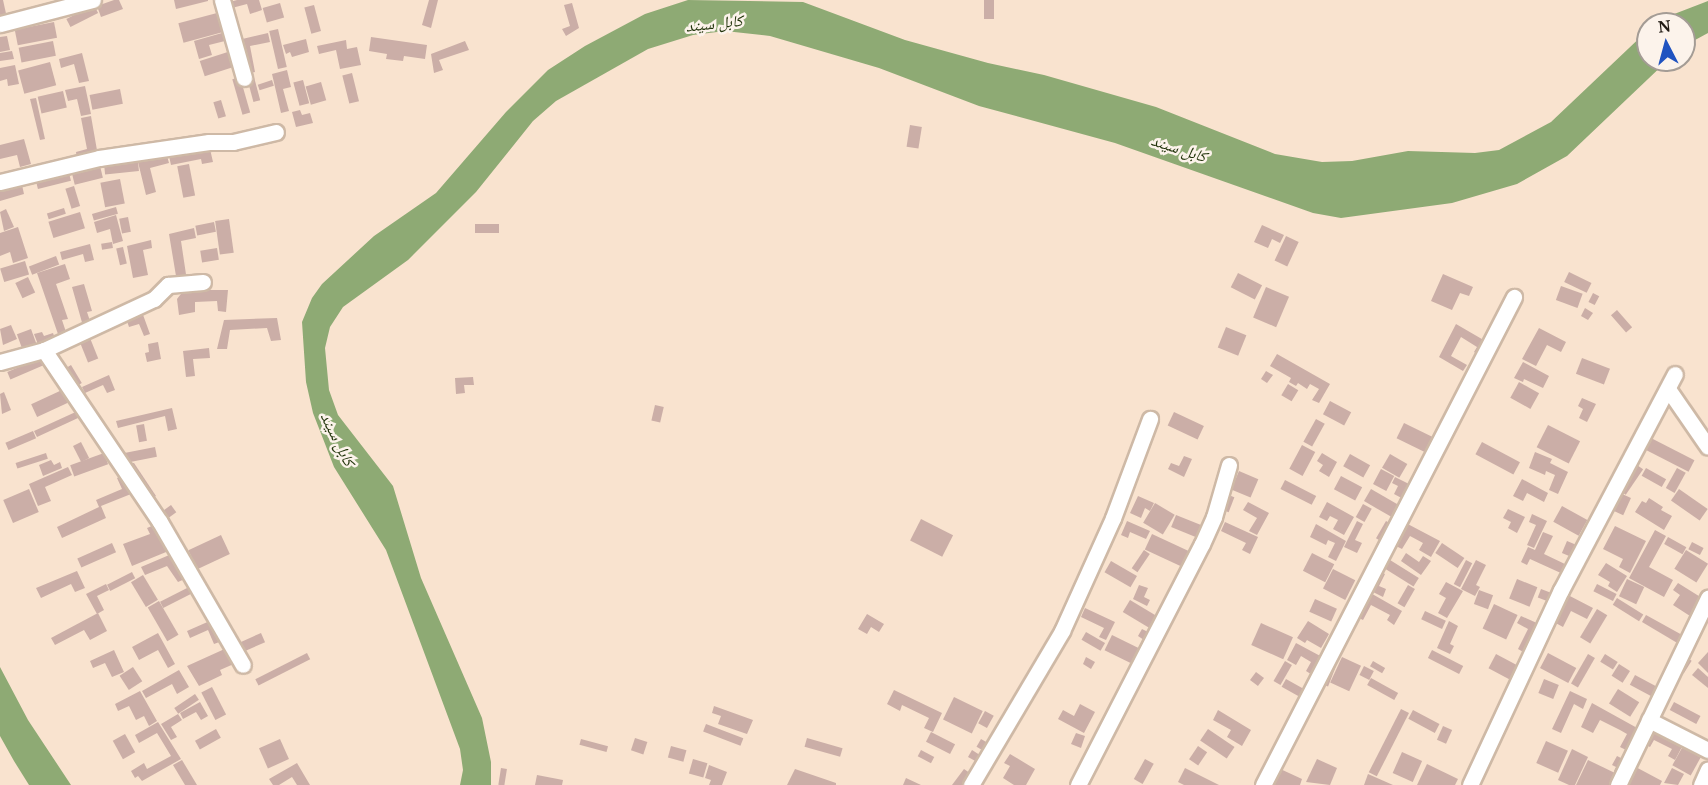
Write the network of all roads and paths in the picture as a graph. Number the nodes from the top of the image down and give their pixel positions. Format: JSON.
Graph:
{"nodes":[{"id":1,"x":93,"y":0,"type":"edge"},
{"id":2,"x":222,"y":0,"type":"edge"},
{"id":3,"x":0,"y":24,"type":"edge"},
{"id":4,"x":244,"y":78,"type":"dead end"},
{"id":5,"x":276,"y":132,"type":"dead end"},
{"id":6,"x":0,"y":182,"type":"edge"},
{"id":7,"x":203,"y":282,"type":"dead end"},
{"id":8,"x":1514,"y":297,"type":"dead end"},
{"id":9,"x":44,"y":350,"type":"junction"},
{"id":10,"x":0,"y":362,"type":"edge"},
{"id":11,"x":1675,"y":374,"type":"dead end"},
{"id":12,"x":1668,"y":389,"type":"junction"},
{"id":13,"x":1150,"y":419,"type":"dead end"},
{"id":14,"x":1708,"y":447,"type":"edge"},
{"id":15,"x":1229,"y":465,"type":"dead end"},
{"id":16,"x":1708,"y":598,"type":"edge"},
{"id":17,"x":243,"y":665,"type":"dead end"},
{"id":18,"x":1649,"y":720,"type":"junction"},
{"id":19,"x":1708,"y":750,"type":"edge"},
{"id":20,"x":1708,"y":769,"type":"edge"},
{"id":21,"x":971,"y":785,"type":"edge"},
{"id":22,"x":1078,"y":785,"type":"edge"},
{"id":23,"x":1263,"y":785,"type":"edge"},
{"id":24,"x":1470,"y":785,"type":"edge"},
{"id":25,"x":1618,"y":785,"type":"edge"},
{"id":26,"x":1701,"y":785,"type":"edge"}],
"edges":[{"from":1,"to":3,"type":"street"},
{"from":2,"to":4,"type":"street"},
{"from":5,"to":6,"type":"street"},
{"from":7,"to":9,"type":"street"},
{"from":8,"to":23,"type":"street"},
{"from":9,"to":10,"type":"street"},
{"from":9,"to":17,"type":"street"},
{"from":11,"to":12,"type":"street"},
{"from":12,"to":14,"type":"street"},
{"from":12,"to":24,"type":"street"},
{"from":13,"to":21,"type":"street"},
{"from":15,"to":22,"type":"street"},
{"from":16,"to":18,"type":"street"},
{"from":18,"to":19,"type":"street"},
{"from":18,"to":25,"type":"street"},
{"from":20,"to":26,"type":"street"}]}
